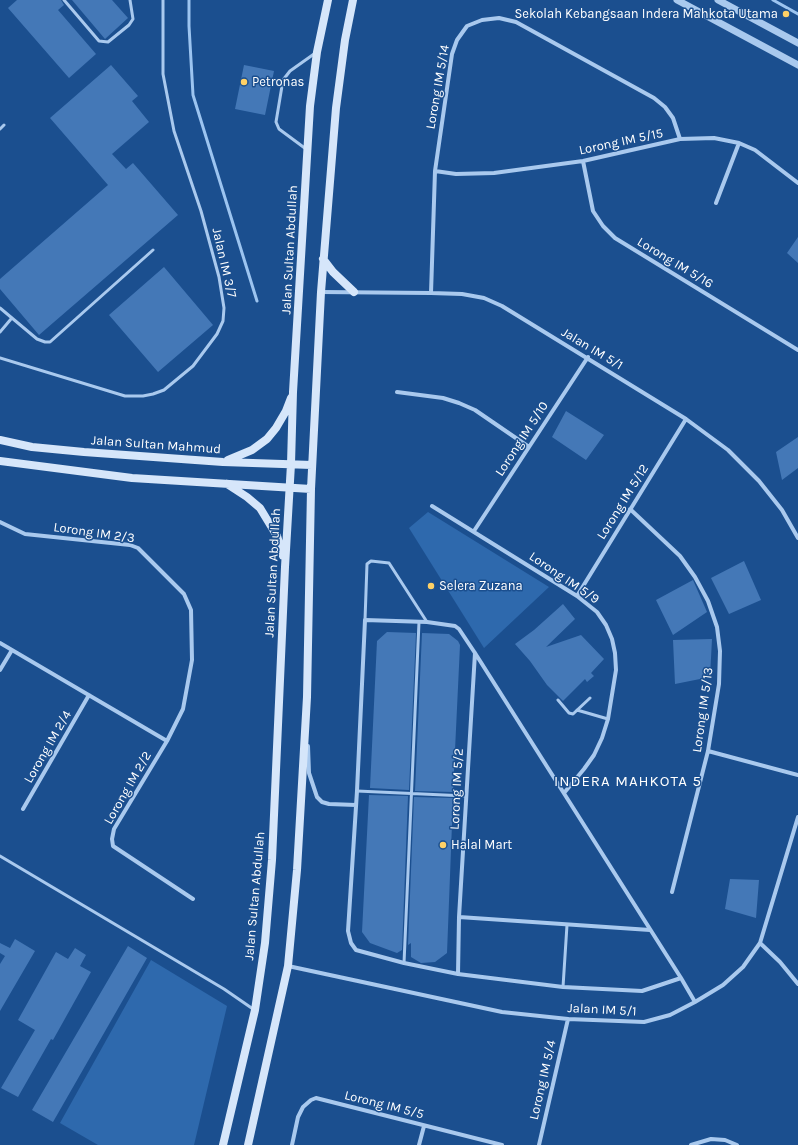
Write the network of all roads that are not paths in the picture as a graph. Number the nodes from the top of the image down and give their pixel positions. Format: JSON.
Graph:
{"nodes":[{"id":1,"x":64,"y":0,"type":"edge"},
{"id":2,"x":130,"y":0,"type":"edge"},
{"id":3,"x":163,"y":0,"type":"edge"},
{"id":4,"x":328,"y":0,"type":"edge"},
{"id":5,"x":353,"y":0,"type":"edge"},
{"id":6,"x":677,"y":0,"type":"edge"},
{"id":7,"x":718,"y":0,"type":"edge"},
{"id":8,"x":798,"y":43,"type":"edge"},
{"id":9,"x":317,"y":52,"type":"junction"},
{"id":10,"x":798,"y":65,"type":"edge"},
{"id":11,"x":4,"y":125,"type":"dead end"},
{"id":12,"x":0,"y":129,"type":"edge"},
{"id":13,"x":680,"y":139,"type":"junction"},
{"id":14,"x":740,"y":143,"type":"junction"},
{"id":15,"x":307,"y":150,"type":"junction"},
{"id":16,"x":583,"y":161,"type":"junction"},
{"id":17,"x":435,"y":171,"type":"junction"},
{"id":18,"x":798,"y":183,"type":"edge"},
{"id":19,"x":716,"y":203,"type":"dead end"},
{"id":20,"x":153,"y":250,"type":"dead end"},
{"id":21,"x":324,"y":259,"type":"junction"},
{"id":22,"x":321,"y":292,"type":"junction"},
{"id":23,"x":354,"y":292,"type":"junction"},
{"id":24,"x":431,"y":293,"type":"junction"},
{"id":25,"x":0,"y":308,"type":"edge"},
{"id":26,"x":11,"y":319,"type":"junction"},
{"id":27,"x":0,"y":332,"type":"edge"},
{"id":28,"x":798,"y":350,"type":"edge"},
{"id":29,"x":588,"y":357,"type":"junction"},
{"id":30,"x":0,"y":358,"type":"edge"},
{"id":31,"x":293,"y":392,"type":"junction"},
{"id":32,"x":397,"y":392,"type":"dead end"},
{"id":33,"x":686,"y":419,"type":"junction"},
{"id":34,"x":0,"y":440,"type":"edge"},
{"id":35,"x":529,"y":447,"type":"junction"},
{"id":36,"x":0,"y":461,"type":"edge"},
{"id":37,"x":223,"y":462,"type":"junction"},
{"id":38,"x":291,"y":464,"type":"junction"},
{"id":39,"x":312,"y":465,"type":"junction"},
{"id":40,"x":226,"y":483,"type":"junction"},
{"id":41,"x":290,"y":488,"type":"junction"},
{"id":42,"x":311,"y":489,"type":"junction"},
{"id":43,"x":432,"y":506,"type":"dead end"},
{"id":44,"x":630,"y":509,"type":"junction"},
{"id":45,"x":0,"y":522,"type":"edge"},
{"id":46,"x":474,"y":531,"type":"junction"},
{"id":47,"x":798,"y":538,"type":"edge"},
{"id":48,"x":285,"y":567,"type":"junction"},
{"id":49,"x":577,"y":596,"type":"junction"},
{"id":50,"x":365,"y":620,"type":"junction"},
{"id":51,"x":419,"y":622,"type":"junction"},
{"id":52,"x":427,"y":622,"type":"junction"},
{"id":53,"x":0,"y":643,"type":"edge"},
{"id":54,"x":12,"y":650,"type":"junction"},
{"id":55,"x":475,"y":653,"type":"junction"},
{"id":56,"x":0,"y":670,"type":"edge"},
{"id":57,"x":90,"y":696,"type":"junction"},
{"id":58,"x":306,"y":697,"type":"junction"},
{"id":59,"x":590,"y":698,"type":"dead end"},
{"id":60,"x":558,"y":700,"type":"dead end"},
{"id":61,"x":577,"y":710,"type":"junction"},
{"id":62,"x":608,"y":719,"type":"junction"},
{"id":63,"x":168,"y":741,"type":"junction"},
{"id":64,"x":708,"y":751,"type":"junction"},
{"id":65,"x":798,"y":775,"type":"edge"},
{"id":66,"x":356,"y":791,"type":"junction"},
{"id":67,"x":564,"y":793,"type":"junction"},
{"id":68,"x":412,"y":794,"type":"junction"},
{"id":69,"x":466,"y":796,"type":"junction"},
{"id":70,"x":356,"y":805,"type":"junction"},
{"id":71,"x":23,"y":809,"type":"dead end"},
{"id":72,"x":798,"y":817,"type":"edge"},
{"id":73,"x":0,"y":856,"type":"edge"},
{"id":74,"x":672,"y":892,"type":"dead end"},
{"id":75,"x":193,"y":899,"type":"dead end"},
{"id":76,"x":459,"y":917,"type":"junction"},
{"id":77,"x":567,"y":925,"type":"junction"},
{"id":78,"x":650,"y":930,"type":"junction"},
{"id":79,"x":760,"y":943,"type":"junction"},
{"id":80,"x":404,"y":963,"type":"junction"},
{"id":81,"x":288,"y":966,"type":"junction"},
{"id":82,"x":458,"y":974,"type":"junction"},
{"id":83,"x":681,"y":978,"type":"junction"},
{"id":84,"x":798,"y":984,"type":"edge"},
{"id":85,"x":563,"y":987,"type":"junction"},
{"id":86,"x":695,"y":1002,"type":"junction"},
{"id":87,"x":255,"y":1010,"type":"junction"},
{"id":88,"x":568,"y":1019,"type":"junction"},
{"id":89,"x":424,"y":1126,"type":"junction"},
{"id":90,"x":223,"y":1145,"type":"edge"},
{"id":91,"x":248,"y":1145,"type":"edge"},
{"id":92,"x":292,"y":1145,"type":"edge"},
{"id":93,"x":419,"y":1145,"type":"edge"},
{"id":94,"x":502,"y":1145,"type":"edge"},
{"id":95,"x":539,"y":1145,"type":"edge"},
{"id":96,"x":691,"y":1145,"type":"edge"},
{"id":97,"x":737,"y":1145,"type":"edge"}],
"edges":[{"from":1,"to":2,"type":"lane"},
{"from":3,"to":30,"type":"lane","name":"Jalan IM 3/7"},
{"from":4,"to":9,"type":"main road","name":"Jalan Sultan Abdullah"},
{"from":5,"to":21,"type":"main road"},
{"from":6,"to":10,"type":"street"},
{"from":7,"to":8,"type":"street"},
{"from":9,"to":15,"type":"main road","name":"Jalan Sultan Abdullah"},
{"from":9,"to":15,"type":"lane"},
{"from":11,"to":12,"type":"lane"},
{"from":13,"to":14,"type":"street","name":"Lorong IM 5/15"},
{"from":13,"to":16,"type":"street","name":"Lorong IM 5/15"},
{"from":13,"to":17,"type":"street","name":"Lorong IM 5/14"},
{"from":14,"to":18,"type":"street","name":"Lorong IM 5/15"},
{"from":14,"to":19,"type":"street"},
{"from":15,"to":31,"type":"main road","name":"Jalan Sultan Abdullah"},
{"from":16,"to":17,"type":"street","name":"Lorong IM 5/15"},
{"from":16,"to":28,"type":"street","name":"Lorong IM 5/16"},
{"from":17,"to":24,"type":"street","name":"Lorong IM 5/14"},
{"from":20,"to":26,"type":"lane"},
{"from":21,"to":22,"type":"main road"},
{"from":21,"to":23,"type":"main road"},
{"from":22,"to":23,"type":"street","name":"Jalan IM 5/1"},
{"from":22,"to":39,"type":"main road"},
{"from":23,"to":24,"type":"street","name":"Jalan IM 5/1"},
{"from":24,"to":29,"type":"street","name":"Jalan IM 5/1"},
{"from":25,"to":26,"type":"lane"},
{"from":26,"to":27,"type":"lane"},
{"from":29,"to":33,"type":"street","name":"Jalan IM 5/1"},
{"from":29,"to":35,"type":"street","name":"Lorong IM 5/10"},
{"from":31,"to":37,"type":"main road"},
{"from":31,"to":38,"type":"main road","name":"Jalan Sultan Abdullah"},
{"from":32,"to":35,"type":"street"},
{"from":33,"to":44,"type":"street","name":"Lorong IM 5/12"},
{"from":33,"to":47,"type":"street","name":"Jalan IM 5/1"},
{"from":34,"to":37,"type":"main road","name":"Jalan Sultan Mahmud"},
{"from":35,"to":46,"type":"street","name":"Lorong IM 5/10"},
{"from":36,"to":40,"type":"main road"},
{"from":37,"to":38,"type":"main road","name":"Jalan Sultan Mahmud"},
{"from":38,"to":39,"type":"main road","name":"Jalan Sultan Mahmud"},
{"from":38,"to":41,"type":"main road","name":"Jalan Sultan Abdullah"},
{"from":39,"to":42,"type":"main road"},
{"from":40,"to":41,"type":"main road"},
{"from":40,"to":48,"type":"main road"},
{"from":41,"to":42,"type":"main road"},
{"from":41,"to":48,"type":"main road","name":"Jalan Sultan Abdullah"},
{"from":42,"to":58,"type":"main road"},
{"from":43,"to":46,"type":"street","name":"Lorong IM 5/9"},
{"from":44,"to":49,"type":"street","name":"Lorong IM 5/12"},
{"from":44,"to":64,"type":"street","name":"Lorong IM 5/13"},
{"from":45,"to":63,"type":"street","name":"Lorong IM 2/3"},
{"from":46,"to":49,"type":"street","name":"Lorong IM 5/9"},
{"from":48,"to":87,"type":"main road","name":"Jalan Sultan Abdullah"},
{"from":49,"to":62,"type":"street","name":"Lorong IM 5/9"},
{"from":50,"to":51,"type":"street"},
{"from":50,"to":52,"type":"lane"},
{"from":50,"to":66,"type":"street"},
{"from":51,"to":52,"type":"street"},
{"from":51,"to":68,"type":"lane"},
{"from":52,"to":55,"type":"street"},
{"from":53,"to":54,"type":"street"},
{"from":54,"to":56,"type":"street"},
{"from":54,"to":57,"type":"street"},
{"from":55,"to":67,"type":"street"},
{"from":55,"to":69,"type":"street","name":"Lorong IM 5/2"},
{"from":57,"to":63,"type":"street"},
{"from":57,"to":71,"type":"street","name":"Lorong IM 2/4"},
{"from":58,"to":70,"type":"street"},
{"from":58,"to":81,"type":"main road"},
{"from":59,"to":61,"type":"lane"},
{"from":60,"to":61,"type":"lane"},
{"from":61,"to":62,"type":"lane"},
{"from":62,"to":67,"type":"street","name":"Lorong IM 5/9"},
{"from":63,"to":75,"type":"street","name":"Lorong IM 2/2"},
{"from":64,"to":65,"type":"street"},
{"from":64,"to":74,"type":"street","name":"Lorong IM 5/13"},
{"from":66,"to":68,"type":"lane"},
{"from":66,"to":70,"type":"street"},
{"from":67,"to":78,"type":"street"},
{"from":68,"to":69,"type":"lane"},
{"from":68,"to":80,"type":"lane"},
{"from":69,"to":76,"type":"street","name":"Lorong IM 5/2"},
{"from":70,"to":80,"type":"street"},
{"from":72,"to":79,"type":"street","name":"Jalan IM 5/1"},
{"from":73,"to":87,"type":"lane"},
{"from":76,"to":77,"type":"street"},
{"from":76,"to":82,"type":"street","name":"Lorong IM 5/2"},
{"from":77,"to":78,"type":"street"},
{"from":77,"to":85,"type":"lane"},
{"from":78,"to":83,"type":"street"},
{"from":79,"to":84,"type":"street"},
{"from":79,"to":86,"type":"street","name":"Jalan IM 5/1"},
{"from":80,"to":82,"type":"street"},
{"from":81,"to":88,"type":"street","name":"Jalan IM 5/1"},
{"from":81,"to":91,"type":"main road"},
{"from":82,"to":85,"type":"street"},
{"from":83,"to":85,"type":"street"},
{"from":83,"to":86,"type":"street"},
{"from":86,"to":88,"type":"street","name":"Jalan IM 5/1"},
{"from":87,"to":90,"type":"main road","name":"Jalan Sultan Abdullah"},
{"from":88,"to":95,"type":"street","name":"Lorong IM 5/4"},
{"from":89,"to":92,"type":"street","name":"Lorong IM 5/5"},
{"from":89,"to":93,"type":"street"},
{"from":89,"to":94,"type":"street","name":"Lorong IM 5/5"},
{"from":96,"to":97,"type":"street"}]}
